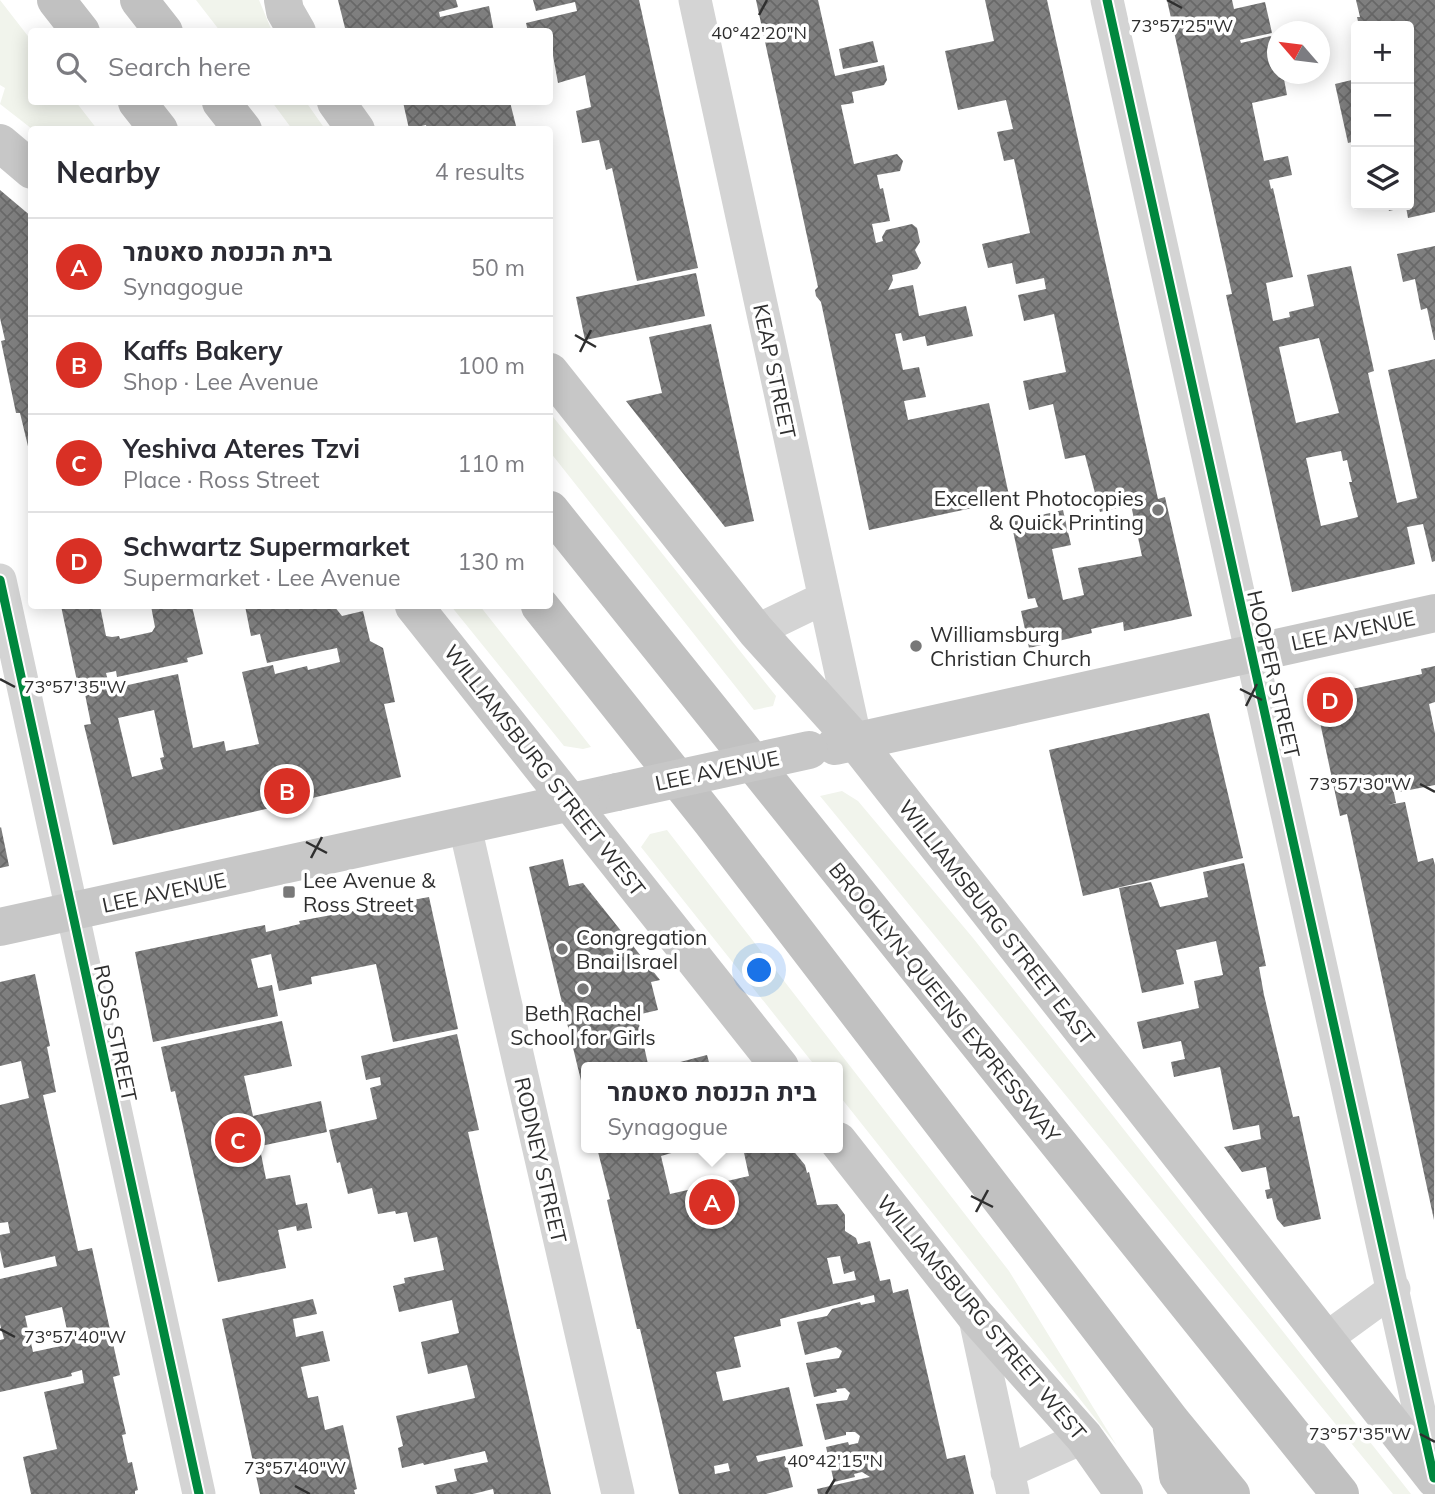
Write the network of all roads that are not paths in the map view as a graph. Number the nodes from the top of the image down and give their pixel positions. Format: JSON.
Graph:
{"nodes":[{"id":1,"x":56,"y":0,"type":"edge"},
{"id":2,"x":139,"y":0,"type":"edge"},
{"id":3,"x":283,"y":0,"type":"edge"},
{"id":4,"x":695,"y":0,"type":"edge"},
{"id":5,"x":1107,"y":0,"type":"edge"},
{"id":6,"x":78,"y":28,"type":"edge"},
{"id":7,"x":161,"y":28,"type":"edge"},
{"id":8,"x":295,"y":28,"type":"edge"},
{"id":9,"x":139,"y":105,"type":"edge"},
{"id":10,"x":223,"y":105,"type":"edge"},
{"id":11,"x":156,"y":126,"type":"edge"},
{"id":12,"x":240,"y":126,"type":"edge"},
{"id":13,"x":0,"y":143,"type":"edge"},
{"id":14,"x":28,"y":167,"type":"edge"},
{"id":15,"x":553,"y":376,"type":"edge"},
{"id":16,"x":553,"y":514,"type":"edge"},
{"id":17,"x":0,"y":580,"type":"edge"},
{"id":18,"x":824,"y":598,"type":"junction"},
{"id":19,"x":416,"y":609,"type":"edge"},
{"id":20,"x":542,"y":609,"type":"edge"},
{"id":21,"x":1435,"y":613,"type":"edge"},
{"id":22,"x":756,"y":631,"type":"junction"},
{"id":23,"x":1251,"y":653,"type":"junction"},
{"id":24,"x":856,"y":742,"type":"junction"},
{"id":25,"x":570,"y":803,"type":"junction"},
{"id":26,"x":465,"y":827,"type":"junction"},
{"id":27,"x":72,"y":912,"type":"junction"},
{"id":28,"x":0,"y":927,"type":"edge"},
{"id":29,"x":775,"y":1062,"type":"edge"},
{"id":30,"x":843,"y":1147,"type":"edge"},
{"id":31,"x":1394,"y":1289,"type":"junction"},
{"id":32,"x":974,"y":1314,"type":"junction"},
{"id":33,"x":1324,"y":1340,"type":"junction"},
{"id":34,"x":1171,"y":1421,"type":"junction"},
{"id":35,"x":1084,"y":1437,"type":"junction"},
{"id":36,"x":1435,"y":1479,"type":"edge"},
{"id":37,"x":1010,"y":1483,"type":"edge"},
{"id":38,"x":199,"y":1494,"type":"edge"},
{"id":39,"x":618,"y":1494,"type":"edge"},
{"id":40,"x":1124,"y":1494,"type":"edge"},
{"id":41,"x":1191,"y":1494,"type":"edge"},
{"id":42,"x":1231,"y":1494,"type":"edge"},
{"id":43,"x":1340,"y":1494,"type":"edge"}],
"edges":[{"from":1,"to":6,"type":"highway"},
{"from":2,"to":7,"type":"highway"},
{"from":3,"to":8,"type":"main road"},
{"from":4,"to":18,"type":"street","name":"KEAP STREET"},
{"from":5,"to":23,"type":"street","name":"HOOPER STREET"},
{"from":9,"to":11,"type":"highway"},
{"from":10,"to":12,"type":"highway"},
{"from":13,"to":14,"type":"main road"},
{"from":15,"to":22,"type":"main road","name":"WILLIAMSBURG STREET EAST"},
{"from":16,"to":43,"type":"highway","name":"BROOKLYN-QUEENS EXPRESSWAY"},
{"from":17,"to":27,"type":"street","name":"ROSS STREET"},
{"from":18,"to":22,"type":"street"},
{"from":18,"to":24,"type":"street","name":"KEAP STREET"},
{"from":19,"to":25,"type":"main road","name":"WILLIAMSBURG STREET WEST"},
{"from":20,"to":34,"type":"highway"},
{"from":21,"to":23,"type":"main road","name":"LEE AVENUE"},
{"from":22,"to":24,"type":"main road","name":"WILLIAMSBURG STREET EAST"},
{"from":23,"to":24,"type":"main road","name":"LEE AVENUE"},
{"from":23,"to":31,"type":"street","name":"HOOPER STREET"},
{"from":24,"to":25,"type":"main road","name":"LEE AVENUE","bridge":true},
{"from":24,"to":33,"type":"main road","name":"WILLIAMSBURG STREET EAST"},
{"from":25,"to":26,"type":"main road","name":"LEE AVENUE"},
{"from":25,"to":29,"type":"main road","name":"WILLIAMSBURG STREET WEST"},
{"from":26,"to":27,"type":"main road","name":"LEE AVENUE"},
{"from":26,"to":39,"type":"street","name":"RODNEY STREET"},
{"from":27,"to":28,"type":"main road","name":"LEE AVENUE"},
{"from":27,"to":38,"type":"street","name":"ROSS STREET"},
{"from":30,"to":32,"type":"main road","name":"WILLIAMSBURG STREET WEST"},
{"from":31,"to":33,"type":"street"},
{"from":31,"to":36,"type":"street","name":"HOOPER STREET"},
{"from":32,"to":35,"type":"main road","name":"WILLIAMSBURG STREET WEST"},
{"from":32,"to":37,"type":"street"},
{"from":33,"to":36,"type":"main road","name":"WILLIAMSBURG STREET EAST"},
{"from":34,"to":41,"type":"highway"},
{"from":34,"to":42,"type":"highway"},
{"from":35,"to":37,"type":"street"},
{"from":35,"to":40,"type":"main road","name":"WILLIAMSBURG STREET WEST"}]}
